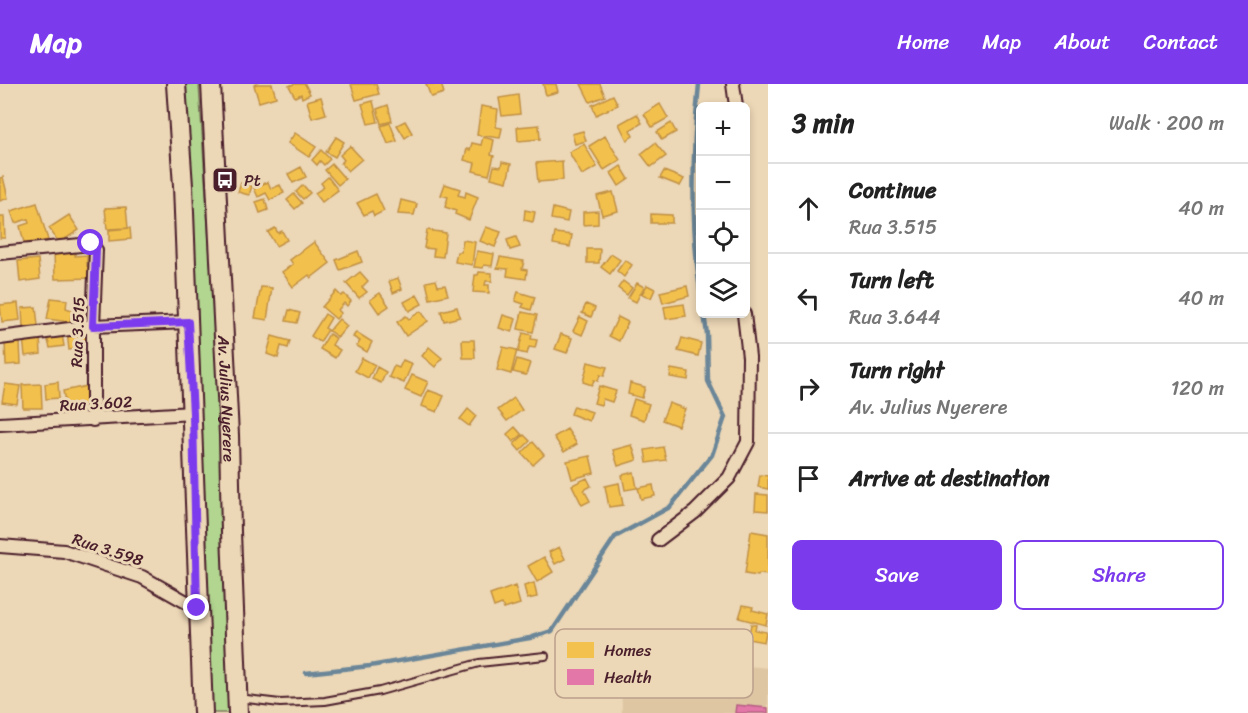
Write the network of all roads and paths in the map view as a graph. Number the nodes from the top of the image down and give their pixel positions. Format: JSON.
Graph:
{"nodes":[{"id":1,"x":176,"y":84,"type":"edge"},
{"id":2,"x":211,"y":84,"type":"edge"},
{"id":3,"x":734,"y":84,"type":"edge"},
{"id":4,"x":736,"y":102,"type":"edge"},
{"id":5,"x":0,"y":253,"type":"edge"},
{"id":6,"x":744,"y":318,"type":"edge"},
{"id":7,"x":188,"y":322,"type":"junction"},
{"id":8,"x":93,"y":326,"type":"junction"},
{"id":9,"x":0,"y":338,"type":"edge"},
{"id":10,"x":193,"y":414,"type":"junction"},
{"id":11,"x":93,"y":420,"type":"junction"},
{"id":12,"x":0,"y":424,"type":"edge"},
{"id":13,"x":658,"y":540,"type":"dead end"},
{"id":14,"x":0,"y":546,"type":"edge"},
{"id":15,"x":197,"y":608,"type":"junction"},
{"id":16,"x":545,"y":656,"type":"dead end"},
{"id":17,"x":238,"y":706,"type":"edge"},
{"id":18,"x":202,"y":713,"type":"edge"}],
"edges":[{"from":1,"to":7,"type":"main road"},
{"from":2,"to":17,"type":"main road","name":"Av. Julius Nyerere"},
{"from":3,"to":4,"type":"street"},
{"from":5,"to":8,"type":"street","name":"Rua 3.515"},
{"from":6,"to":13,"type":"street"},
{"from":7,"to":8,"type":"street"},
{"from":7,"to":10,"type":"main road"},
{"from":8,"to":9,"type":"street"},
{"from":8,"to":11,"type":"street","name":"Rua 3.515"},
{"from":10,"to":11,"type":"street","name":"Rua 3.602"},
{"from":10,"to":15,"type":"main road"},
{"from":11,"to":12,"type":"street","name":"Rua 3.602"},
{"from":14,"to":15,"type":"street","name":"Rua 3.598"},
{"from":15,"to":18,"type":"main road"},
{"from":16,"to":17,"type":"lane"}]}
